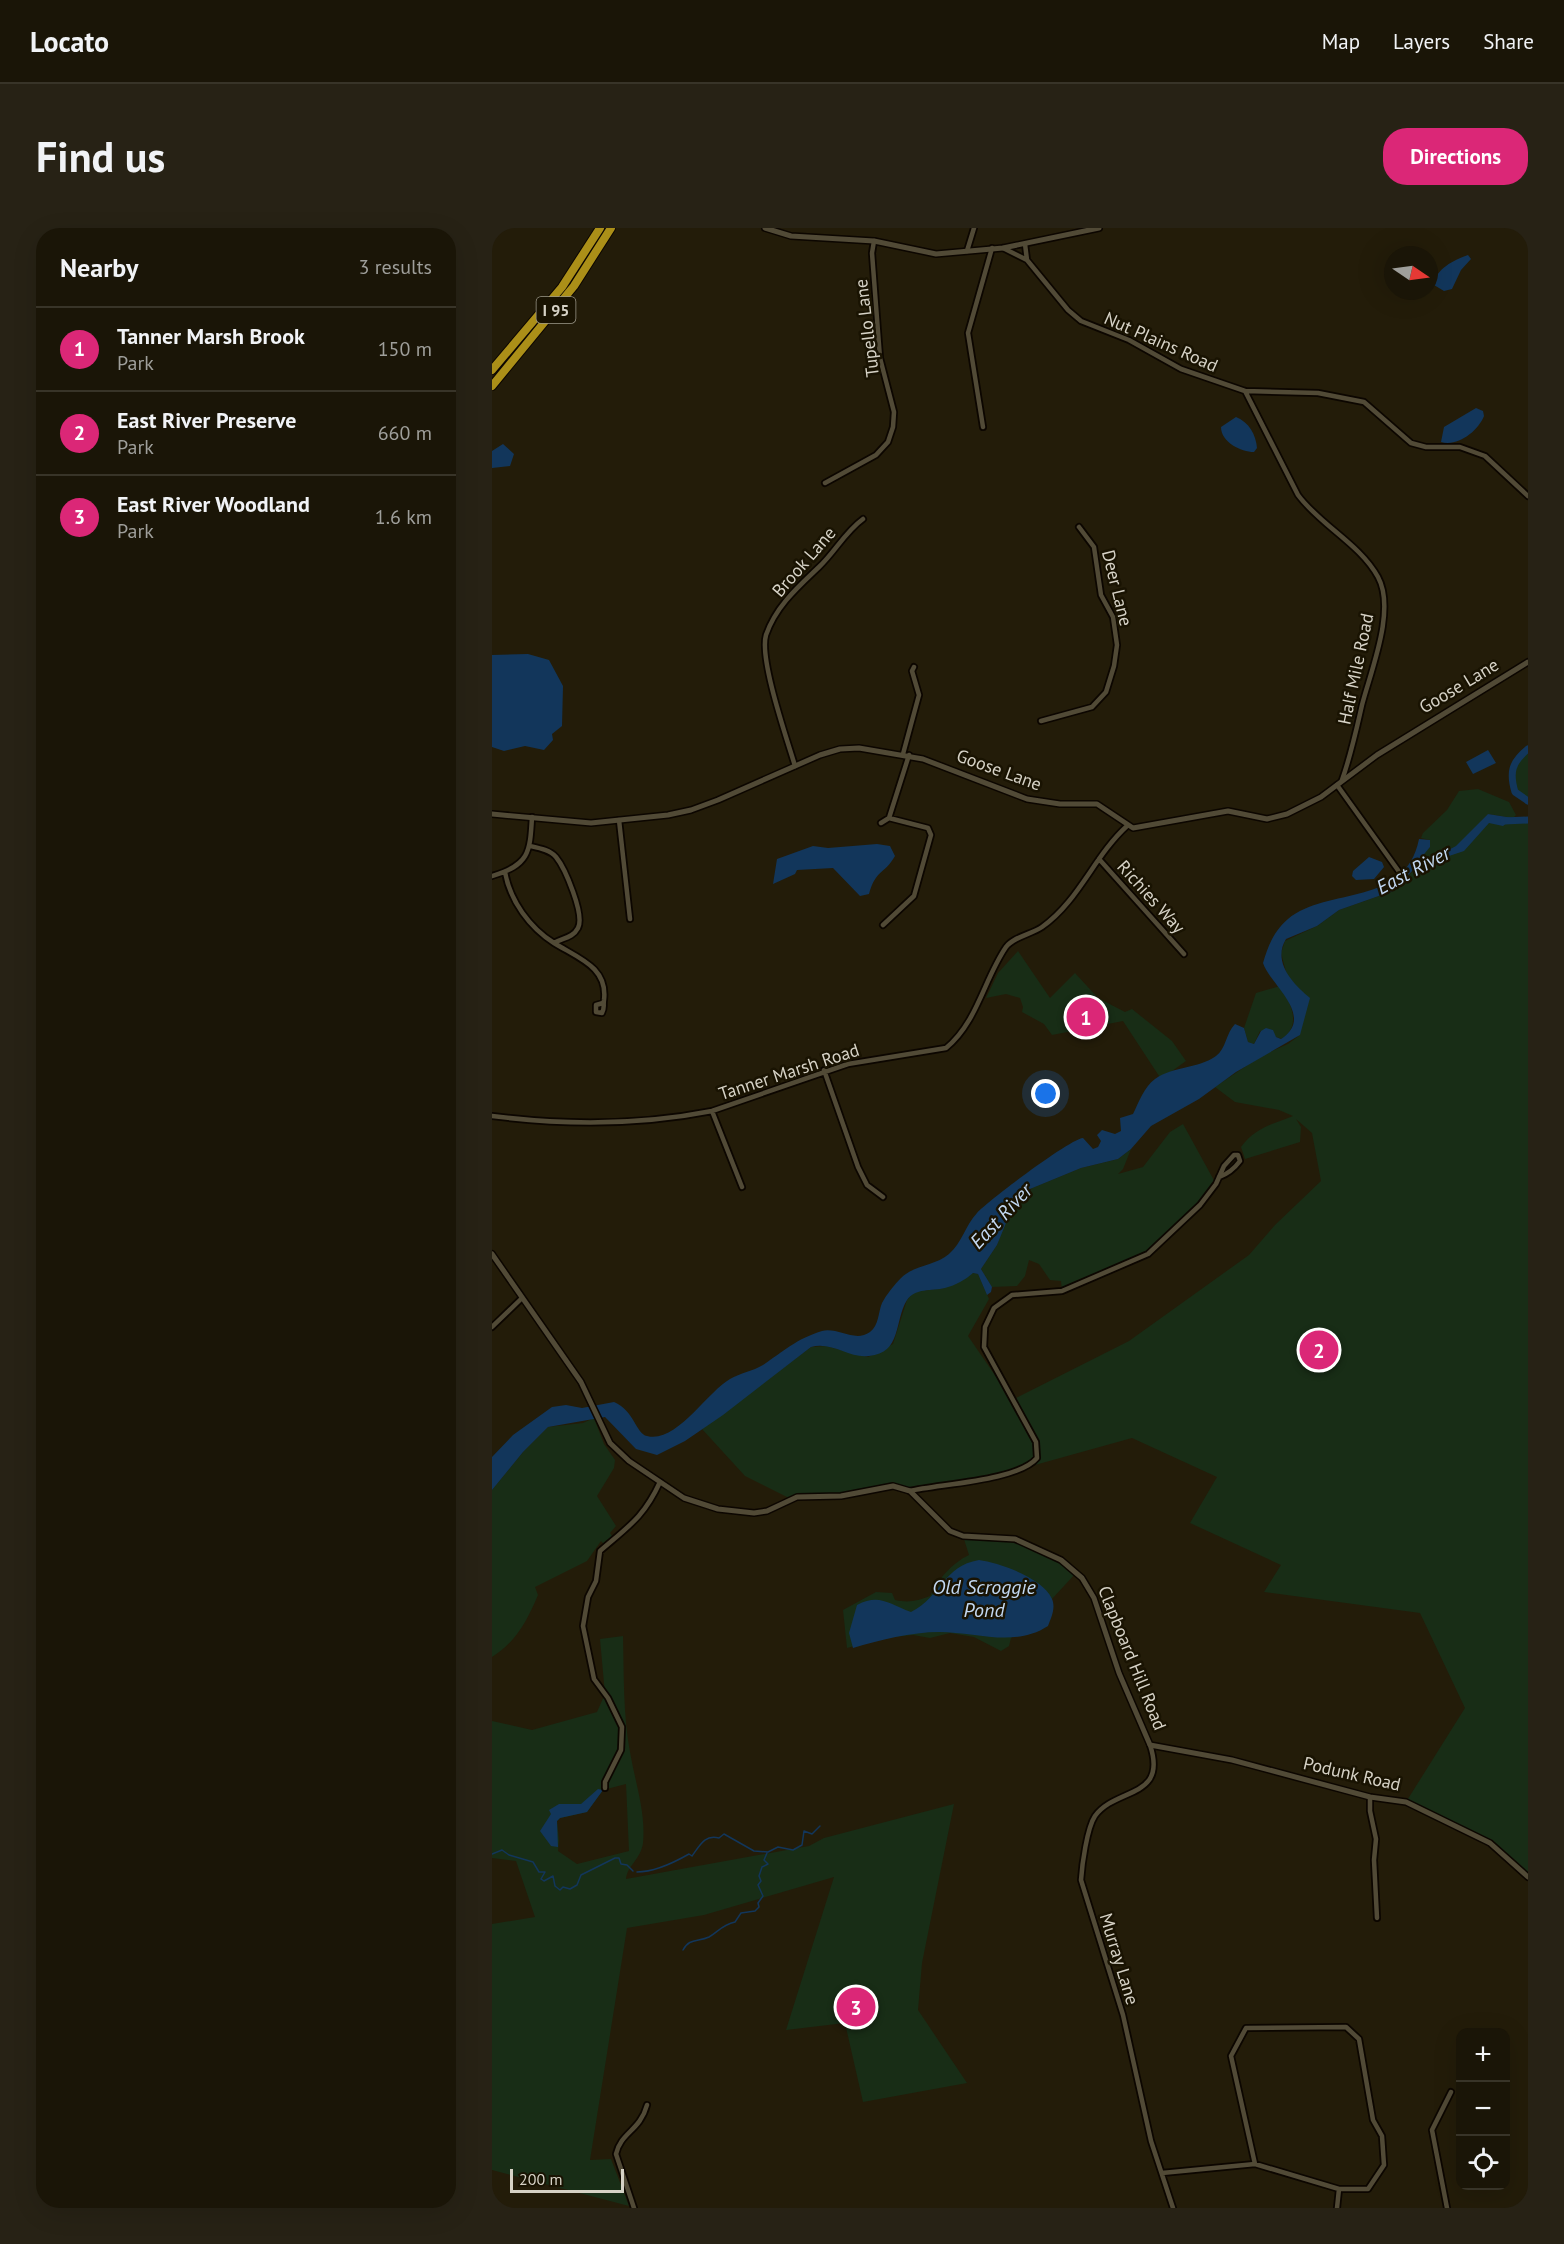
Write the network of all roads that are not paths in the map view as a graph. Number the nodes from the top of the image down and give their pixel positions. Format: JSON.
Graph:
{"nodes":[{"id":1,"x":600,"y":228,"type":"edge"},
{"id":2,"x":611,"y":228,"type":"edge"},
{"id":3,"x":765,"y":228,"type":"edge"},
{"id":4,"x":974,"y":228,"type":"edge"},
{"id":5,"x":1099,"y":228,"type":"edge"},
{"id":6,"x":874,"y":241,"type":"junction"},
{"id":7,"x":1025,"y":244,"type":"junction"},
{"id":8,"x":992,"y":248,"type":"junction"},
{"id":9,"x":1003,"y":248,"type":"junction"},
{"id":10,"x":967,"y":251,"type":"junction"},
{"id":11,"x":1027,"y":260,"type":"junction"},
{"id":12,"x":492,"y":370,"type":"edge"},
{"id":13,"x":492,"y":386,"type":"edge"},
{"id":14,"x":1245,"y":391,"type":"junction"},
{"id":15,"x":983,"y":427,"type":"dead end"},
{"id":16,"x":825,"y":483,"type":"dead end"},
{"id":17,"x":1528,"y":496,"type":"edge"},
{"id":18,"x":862,"y":519,"type":"dead end"},
{"id":19,"x":1079,"y":527,"type":"dead end"},
{"id":20,"x":1528,"y":662,"type":"edge"},
{"id":21,"x":914,"y":667,"type":"dead end"},
{"id":22,"x":1041,"y":721,"type":"dead end"},
{"id":23,"x":906,"y":754,"type":"junction"},
{"id":24,"x":795,"y":766,"type":"junction"},
{"id":25,"x":1340,"y":783,"type":"junction"},
{"id":26,"x":492,"y":814,"type":"edge"},
{"id":27,"x":532,"y":818,"type":"junction"},
{"id":28,"x":889,"y":818,"type":"junction"},
{"id":29,"x":619,"y":820,"type":"junction"},
{"id":30,"x":881,"y":823,"type":"dead end"},
{"id":31,"x":1126,"y":826,"type":"junction"},
{"id":32,"x":530,"y":846,"type":"junction"},
{"id":33,"x":1099,"y":859,"type":"junction"},
{"id":34,"x":505,"y":872,"type":"junction"},
{"id":35,"x":1400,"y":873,"type":"dead end"},
{"id":36,"x":492,"y":876,"type":"edge"},
{"id":37,"x":630,"y":919,"type":"dead end"},
{"id":38,"x":882,"y":925,"type":"dead end"},
{"id":39,"x":554,"y":943,"type":"junction"},
{"id":40,"x":1184,"y":954,"type":"dead end"},
{"id":41,"x":603,"y":1003,"type":"dead end"},
{"id":42,"x":824,"y":1070,"type":"junction"},
{"id":43,"x":712,"y":1111,"type":"junction"},
{"id":44,"x":492,"y":1116,"type":"edge"},
{"id":45,"x":1219,"y":1177,"type":"junction"},
{"id":46,"x":741,"y":1187,"type":"dead end"},
{"id":47,"x":883,"y":1197,"type":"dead end"},
{"id":48,"x":492,"y":1254,"type":"edge"},
{"id":49,"x":521,"y":1299,"type":"junction"},
{"id":50,"x":492,"y":1327,"type":"edge"},
{"id":51,"x":660,"y":1482,"type":"junction"},
{"id":52,"x":910,"y":1491,"type":"junction"},
{"id":53,"x":1150,"y":1745,"type":"junction"},
{"id":54,"x":605,"y":1788,"type":"dead end"},
{"id":55,"x":1370,"y":1797,"type":"junction"},
{"id":56,"x":1528,"y":1877,"type":"edge"},
{"id":57,"x":1377,"y":1918,"type":"dead end"},
{"id":58,"x":1450,"y":2092,"type":"dead end"},
{"id":59,"x":647,"y":2105,"type":"dead end"},
{"id":60,"x":1255,"y":2164,"type":"junction"},
{"id":61,"x":1162,"y":2173,"type":"junction"},
{"id":62,"x":1338,"y":2189,"type":"junction"},
{"id":63,"x":634,"y":2208,"type":"edge"},
{"id":64,"x":1173,"y":2208,"type":"edge"},
{"id":65,"x":1337,"y":2208,"type":"edge"},
{"id":66,"x":1447,"y":2208,"type":"edge"}],
"edges":[{"from":1,"to":12,"type":"highway","number":"I 95"},
{"from":2,"to":13,"type":"highway","number":"I 95"},
{"from":3,"to":6,"type":"street"},
{"from":4,"to":10,"type":"street"},
{"from":5,"to":7,"type":"street"},
{"from":6,"to":10,"type":"street"},
{"from":6,"to":16,"type":"street","name":"Tupello Lane"},
{"from":7,"to":9,"type":"street"},
{"from":7,"to":11,"type":"street"},
{"from":8,"to":9,"type":"street"},
{"from":8,"to":10,"type":"street"},
{"from":8,"to":15,"type":"street"},
{"from":9,"to":11,"type":"street","name":"Nut Plains Road"},
{"from":11,"to":14,"type":"street","name":"Nut Plains Road"},
{"from":14,"to":17,"type":"street","name":"Nut Plains Road"},
{"from":14,"to":25,"type":"street","name":"Half Mile Road"},
{"from":18,"to":24,"type":"street","name":"Brook Lane"},
{"from":19,"to":22,"type":"street","name":"Deer Lane"},
{"from":20,"to":25,"type":"street","name":"Goose Lane"},
{"from":21,"to":23,"type":"street"},
{"from":23,"to":24,"type":"street","name":"Goose Lane"},
{"from":23,"to":28,"type":"street"},
{"from":23,"to":31,"type":"street","name":"Goose Lane"},
{"from":24,"to":29,"type":"street","name":"Goose Lane"},
{"from":25,"to":31,"type":"street","name":"Goose Lane"},
{"from":25,"to":35,"type":"street"},
{"from":26,"to":27,"type":"street","name":"Goose Lane"},
{"from":27,"to":29,"type":"street","name":"Goose Lane"},
{"from":27,"to":32,"type":"street"},
{"from":28,"to":30,"type":"street"},
{"from":28,"to":38,"type":"street"},
{"from":29,"to":37,"type":"street"},
{"from":31,"to":33,"type":"street","name":"Tanner Marsh Road"},
{"from":32,"to":34,"type":"street"},
{"from":32,"to":39,"type":"street"},
{"from":33,"to":40,"type":"street","name":"Richies Way"},
{"from":33,"to":42,"type":"street","name":"Tanner Marsh Road"},
{"from":34,"to":36,"type":"street"},
{"from":34,"to":39,"type":"street"},
{"from":39,"to":41,"type":"street"},
{"from":42,"to":43,"type":"street","name":"Tanner Marsh Road"},
{"from":42,"to":47,"type":"street"},
{"from":43,"to":44,"type":"street","name":"Tanner Marsh Road"},
{"from":43,"to":46,"type":"street"},
{"from":45,"to":45,"type":"street"},
{"from":45,"to":52,"type":"street"},
{"from":48,"to":49,"type":"street"},
{"from":49,"to":50,"type":"street"},
{"from":49,"to":51,"type":"street"},
{"from":51,"to":52,"type":"street"},
{"from":51,"to":54,"type":"street"},
{"from":52,"to":53,"type":"street","name":"Clapboard Hill Road"},
{"from":53,"to":55,"type":"street","name":"Podunk Road"},
{"from":53,"to":61,"type":"street","name":"Murray Lane"},
{"from":55,"to":56,"type":"street","name":"Podunk Road"},
{"from":55,"to":57,"type":"street"},
{"from":58,"to":66,"type":"street"},
{"from":59,"to":63,"type":"street"},
{"from":60,"to":61,"type":"street"},
{"from":60,"to":62,"type":"street"},
{"from":60,"to":62,"type":"street"},
{"from":61,"to":64,"type":"street","name":"Murray Lane"},
{"from":62,"to":65,"type":"street"}]}
